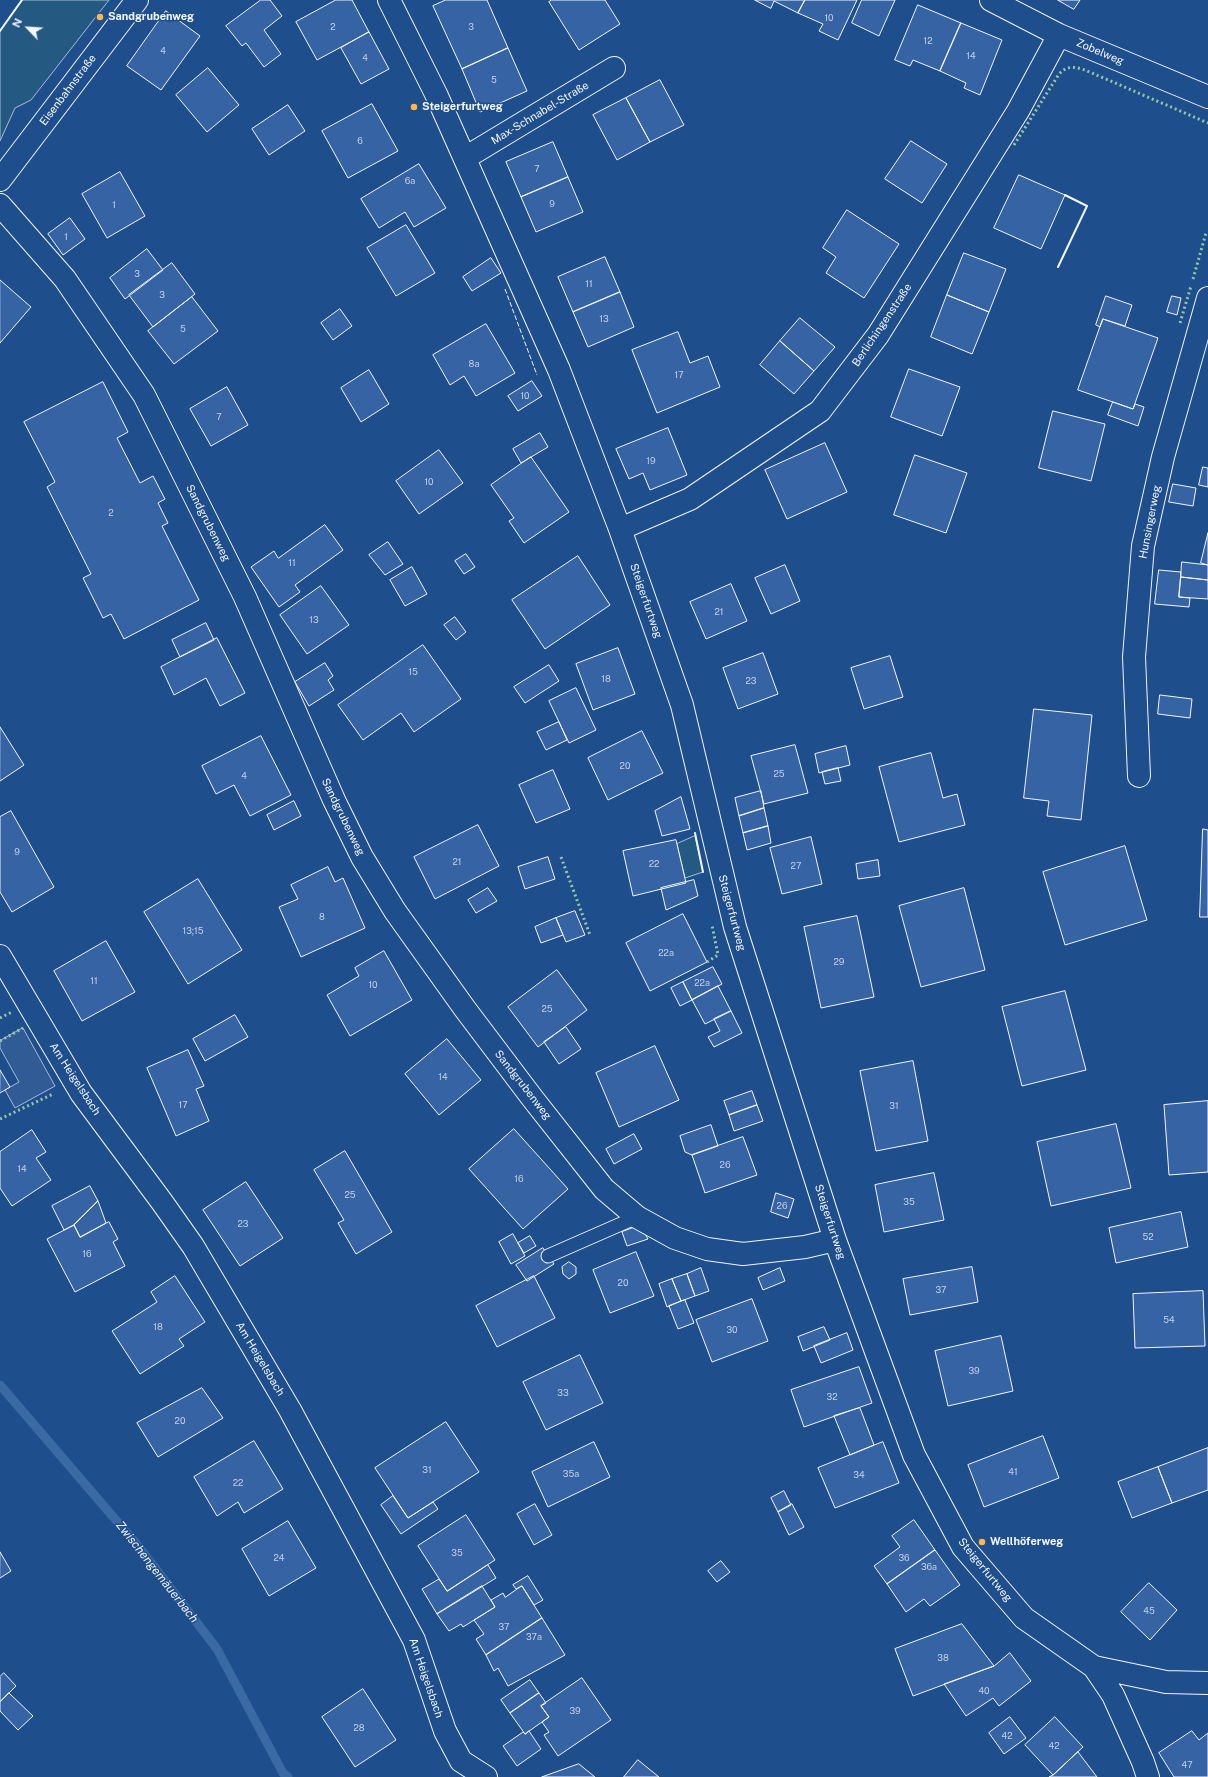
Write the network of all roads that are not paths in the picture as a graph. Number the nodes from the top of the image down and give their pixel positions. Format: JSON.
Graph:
{"nodes":[{"id":1,"x":137,"y":0,"type":"edge"},
{"id":2,"x":389,"y":0,"type":"edge"},
{"id":3,"x":993,"y":0,"type":"edge"},
{"id":4,"x":1059,"y":35,"type":"junction"},
{"id":5,"x":614,"y":68,"type":"dead end"},
{"id":6,"x":1208,"y":97,"type":"edge"},
{"id":7,"x":465,"y":158,"type":"junction"},
{"id":8,"x":0,"y":180,"type":"edge"},
{"id":9,"x":0,"y":205,"type":"edge"},
{"id":10,"x":1208,"y":298,"type":"edge"},
{"id":11,"x":620,"y":529,"type":"junction"},
{"id":12,"x":1139,"y":776,"type":"dead end"},
{"id":13,"x":0,"y":956,"type":"edge"},
{"id":14,"x":637,"y":1217,"type":"junction"},
{"id":15,"x":835,"y":1240,"type":"junction"},
{"id":16,"x":548,"y":1256,"type":"dead end"},
{"id":17,"x":1094,"y":1667,"type":"junction"},
{"id":18,"x":1208,"y":1683,"type":"edge"},
{"id":19,"x":486,"y":1777,"type":"edge"},
{"id":20,"x":1148,"y":1777,"type":"edge"}],
"edges":[{"from":1,"to":8,"type":"street","name":"Eisenbahnstraße"},
{"from":2,"to":7,"type":"street","name":"Steigerfurtweg"},
{"from":3,"to":4,"type":"street","name":"Zobelweg"},
{"from":4,"to":6,"type":"street","name":"Zobelweg"},
{"from":4,"to":11,"type":"street","name":"Berlichingenstraße"},
{"from":5,"to":7,"type":"street","name":"Max-Schnabel-Straße"},
{"from":7,"to":11,"type":"street","name":"Steigerfurtweg"},
{"from":9,"to":14,"type":"street","name":"Sandgrubenweg"},
{"from":10,"to":12,"type":"street","name":"Hunsingerweg"},
{"from":11,"to":15,"type":"street","name":"Steigerfurtweg"},
{"from":13,"to":19,"type":"street","name":"Am Heigelsbach"},
{"from":14,"to":15,"type":"street","name":"Sandgrubenweg"},
{"from":14,"to":16,"type":"lane"},
{"from":15,"to":17,"type":"street","name":"Steigerfurtweg"},
{"from":17,"to":18,"type":"street"},
{"from":17,"to":20,"type":"street","name":"Steigerfurtweg"}]}
